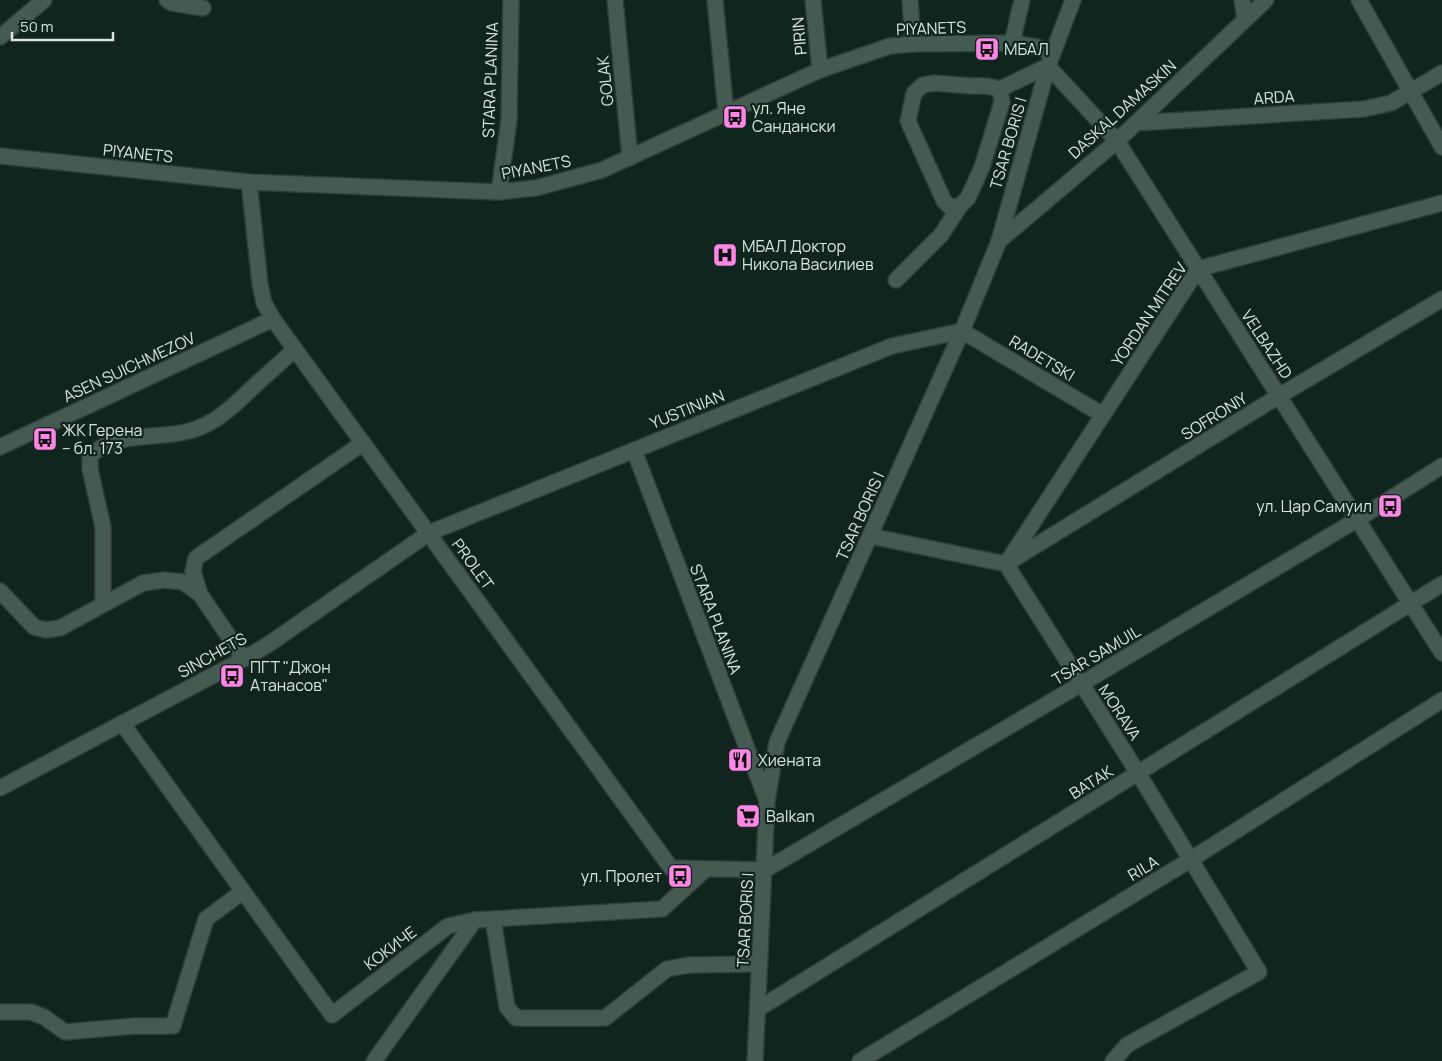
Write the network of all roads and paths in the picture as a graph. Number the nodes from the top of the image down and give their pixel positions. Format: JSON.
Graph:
{"nodes":[{"id":1,"x":44,"y":0,"type":"edge"},
{"id":2,"x":167,"y":0,"type":"edge"},
{"id":3,"x":510,"y":0,"type":"edge"},
{"id":4,"x":615,"y":0,"type":"edge"},
{"id":5,"x":715,"y":0,"type":"edge"},
{"id":6,"x":814,"y":0,"type":"edge"},
{"id":7,"x":910,"y":0,"type":"edge"},
{"id":8,"x":1022,"y":0,"type":"edge"},
{"id":9,"x":1073,"y":0,"type":"edge"},
{"id":10,"x":1242,"y":0,"type":"edge"},
{"id":11,"x":1266,"y":0,"type":"edge"},
{"id":12,"x":1359,"y":0,"type":"edge"},
{"id":13,"x":203,"y":8,"type":"dead end"},
{"id":14,"x":1245,"y":19,"type":"junction"},
{"id":15,"x":0,"y":37,"type":"edge"},
{"id":16,"x":913,"y":44,"type":"junction"},
{"id":17,"x":1012,"y":44,"type":"junction"},
{"id":18,"x":1050,"y":59,"type":"junction"},
{"id":19,"x":820,"y":70,"type":"junction"},
{"id":20,"x":1442,"y":74,"type":"edge"},
{"id":21,"x":1000,"y":89,"type":"junction"},
{"id":22,"x":1412,"y":92,"type":"junction"},
{"id":23,"x":726,"y":113,"type":"junction"},
{"id":24,"x":1136,"y":123,"type":"junction"},
{"id":25,"x":1117,"y":141,"type":"junction"},
{"id":26,"x":1442,"y":147,"type":"edge"},
{"id":27,"x":0,"y":156,"type":"edge"},
{"id":28,"x":630,"y":158,"type":"junction"},
{"id":29,"x":250,"y":182,"type":"junction"},
{"id":30,"x":499,"y":192,"type":"junction"},
{"id":31,"x":1442,"y":203,"type":"edge"},
{"id":32,"x":960,"y":206,"type":"junction"},
{"id":33,"x":999,"y":241,"type":"junction"},
{"id":34,"x":1198,"y":269,"type":"junction"},
{"id":35,"x":896,"y":280,"type":"dead end"},
{"id":36,"x":1442,"y":299,"type":"edge"},
{"id":37,"x":273,"y":319,"type":"junction"},
{"id":38,"x":962,"y":331,"type":"junction"},
{"id":39,"x":295,"y":350,"type":"junction"},
{"id":40,"x":1279,"y":396,"type":"junction"},
{"id":41,"x":1103,"y":415,"type":"junction"},
{"id":42,"x":363,"y":443,"type":"junction"},
{"id":43,"x":0,"y":447,"type":"edge"},
{"id":44,"x":634,"y":450,"type":"junction"},
{"id":45,"x":1442,"y":466,"type":"edge"},
{"id":46,"x":1358,"y":518,"type":"junction"},
{"id":47,"x":429,"y":533,"type":"junction"},
{"id":48,"x":870,"y":536,"type":"junction"},
{"id":49,"x":1006,"y":564,"type":"junction"},
{"id":50,"x":1442,"y":584,"type":"edge"},
{"id":51,"x":0,"y":591,"type":"edge"},
{"id":52,"x":200,"y":594,"type":"junction"},
{"id":53,"x":103,"y":604,"type":"junction"},
{"id":54,"x":1411,"y":604,"type":"junction"},
{"id":55,"x":1442,"y":653,"type":"edge"},
{"id":56,"x":244,"y":659,"type":"junction"},
{"id":57,"x":1081,"y":684,"type":"junction"},
{"id":58,"x":1442,"y":700,"type":"edge"},
{"id":59,"x":122,"y":723,"type":"junction"},
{"id":60,"x":1138,"y":773,"type":"junction"},
{"id":61,"x":0,"y":788,"type":"edge"},
{"id":62,"x":767,"y":801,"type":"junction"},
{"id":63,"x":1190,"y":860,"type":"junction"},
{"id":64,"x":706,"y":869,"type":"junction"},
{"id":65,"x":765,"y":870,"type":"junction"},
{"id":66,"x":242,"y":892,"type":"junction"},
{"id":67,"x":493,"y":919,"type":"junction"},
{"id":68,"x":475,"y":920,"type":"junction"},
{"id":69,"x":760,"y":964,"type":"junction"},
{"id":70,"x":758,"y":1009,"type":"junction"},
{"id":71,"x":0,"y":1012,"type":"edge"},
{"id":72,"x":374,"y":1061,"type":"edge"},
{"id":73,"x":755,"y":1061,"type":"edge"},
{"id":74,"x":860,"y":1061,"type":"edge"},
{"id":75,"x":1113,"y":1061,"type":"edge"}],
"edges":[{"from":1,"to":15,"type":"street"},
{"from":2,"to":13,"type":"street"},
{"from":3,"to":30,"type":"street","name":"STARA PLANINA"},
{"from":4,"to":28,"type":"street","name":"GOLAK"},
{"from":5,"to":23,"type":"street"},
{"from":6,"to":19,"type":"street","name":"PIRIN"},
{"from":7,"to":16,"type":"street"},
{"from":8,"to":17,"type":"street"},
{"from":9,"to":18,"type":"street","name":"TSAR BORIS I"},
{"from":10,"to":14,"type":"street"},
{"from":11,"to":14,"type":"street","name":"DASKAL DAMASKIN"},
{"from":12,"to":22,"type":"street"},
{"from":14,"to":24,"type":"street","name":"DASKAL DAMASKIN"},
{"from":16,"to":17,"type":"street","name":"PIYANETS"},
{"from":16,"to":19,"type":"street","name":"PIYANETS"},
{"from":17,"to":18,"type":"street","name":"PIYANETS"},
{"from":18,"to":21,"type":"street"},
{"from":18,"to":25,"type":"street","name":"VELBAZHD"},
{"from":18,"to":33,"type":"street","name":"TSAR BORIS I"},
{"from":19,"to":23,"type":"street","name":"PIYANETS"},
{"from":20,"to":22,"type":"street","name":"ARDA"},
{"from":21,"to":32,"type":"street"},
{"from":21,"to":32,"type":"street"},
{"from":22,"to":24,"type":"street","name":"ARDA"},
{"from":22,"to":26,"type":"street"},
{"from":23,"to":28,"type":"street","name":"PIYANETS"},
{"from":24,"to":25,"type":"street","name":"DASKAL DAMASKIN"},
{"from":25,"to":33,"type":"street","name":"DASKAL DAMASKIN"},
{"from":25,"to":34,"type":"street","name":"VELBAZHD"},
{"from":27,"to":29,"type":"street","name":"PIYANETS"},
{"from":28,"to":30,"type":"street","name":"PIYANETS"},
{"from":29,"to":30,"type":"street","name":"PIYANETS"},
{"from":29,"to":37,"type":"street","name":"PROLET"},
{"from":31,"to":34,"type":"street","name":"YORDAN MITREV"},
{"from":32,"to":35,"type":"street"},
{"from":33,"to":38,"type":"street","name":"TSAR BORIS I"},
{"from":34,"to":40,"type":"street","name":"VELBAZHD"},
{"from":34,"to":41,"type":"street","name":"YORDAN MITREV"},
{"from":36,"to":40,"type":"street","name":"SOFRONIY"},
{"from":37,"to":39,"type":"street","name":"PROLET"},
{"from":37,"to":43,"type":"street","name":"ASEN SUICHMEZOV"},
{"from":38,"to":41,"type":"street","name":"RADETSKI"},
{"from":38,"to":44,"type":"street","name":"YUSTINIAN"},
{"from":38,"to":48,"type":"street","name":"TSAR BORIS I"},
{"from":39,"to":42,"type":"street","name":"PROLET"},
{"from":39,"to":53,"type":"street"},
{"from":40,"to":46,"type":"street","name":"VELBAZHD"},
{"from":40,"to":49,"type":"street","name":"SOFRONIY"},
{"from":41,"to":49,"type":"street","name":"YORDAN MITREV"},
{"from":42,"to":47,"type":"street","name":"PROLET"},
{"from":42,"to":52,"type":"street"},
{"from":44,"to":47,"type":"street","name":"YUSTINIAN"},
{"from":44,"to":62,"type":"street","name":"STARA PLANINA"},
{"from":45,"to":46,"type":"street","name":"TSAR SAMUIL"},
{"from":46,"to":54,"type":"street","name":"VELBAZHD"},
{"from":46,"to":57,"type":"street","name":"TSAR SAMUIL"},
{"from":47,"to":56,"type":"street","name":"SINCHETS"},
{"from":47,"to":64,"type":"street","name":"PROLET"},
{"from":48,"to":49,"type":"street"},
{"from":48,"to":62,"type":"street","name":"TSAR BORIS I"},
{"from":49,"to":57,"type":"street","name":"MORAVA"},
{"from":50,"to":54,"type":"street","name":"BATAK"},
{"from":51,"to":53,"type":"street"},
{"from":52,"to":53,"type":"street"},
{"from":52,"to":56,"type":"street"},
{"from":54,"to":55,"type":"street","name":"VELBAZHD"},
{"from":54,"to":60,"type":"street","name":"BATAK"},
{"from":56,"to":59,"type":"street","name":"SINCHETS"},
{"from":57,"to":60,"type":"street","name":"MORAVA"},
{"from":57,"to":65,"type":"street","name":"TSAR SAMUIL"},
{"from":58,"to":63,"type":"street","name":"RILA"},
{"from":59,"to":61,"type":"street","name":"SINCHETS"},
{"from":59,"to":66,"type":"street"},
{"from":60,"to":63,"type":"street","name":"MORAVA"},
{"from":60,"to":70,"type":"street","name":"BATAK"},
{"from":62,"to":65,"type":"street","name":"TSAR BORIS I"},
{"from":63,"to":74,"type":"street","name":"RILA"},
{"from":63,"to":75,"type":"street","name":"MORAVA"},
{"from":64,"to":65,"type":"street","name":"PROLET"},
{"from":64,"to":67,"type":"street","name":"КОКИЧЕ"},
{"from":65,"to":69,"type":"street","name":"TSAR BORIS I"},
{"from":66,"to":68,"type":"street","name":"КОКИЧЕ"},
{"from":66,"to":71,"type":"street"},
{"from":67,"to":68,"type":"street","name":"КОКИЧЕ"},
{"from":67,"to":69,"type":"street"},
{"from":68,"to":72,"type":"street"},
{"from":69,"to":70,"type":"street","name":"TSAR BORIS I"},
{"from":70,"to":73,"type":"street","name":"TSAR BORIS I"}]}
